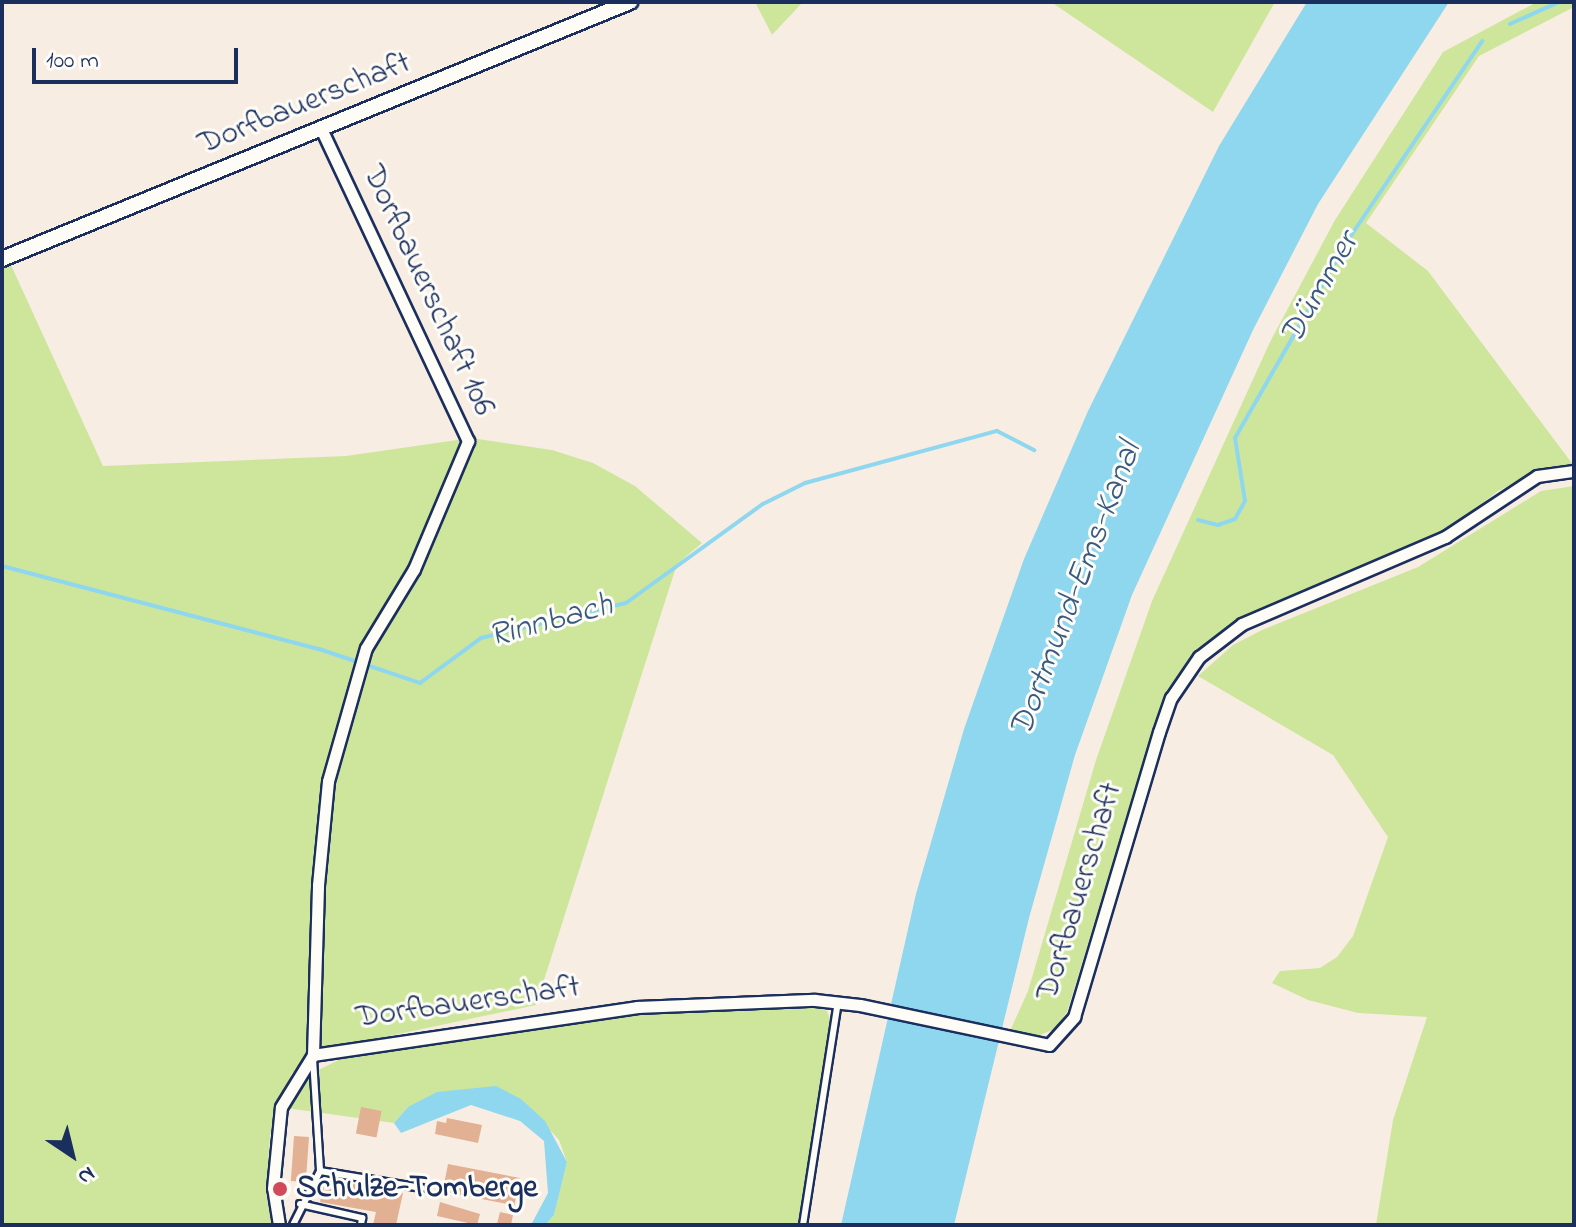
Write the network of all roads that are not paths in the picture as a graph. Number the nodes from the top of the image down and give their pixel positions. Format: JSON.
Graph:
{"nodes":[{"id":1,"x":630,"y":2,"type":"edge"},
{"id":2,"x":321,"y":128,"type":"junction"},
{"id":3,"x":2,"y":259,"type":"edge"},
{"id":4,"x":1574,"y":471,"type":"edge"},
{"id":5,"x":838,"y":1002,"type":"junction"},
{"id":6,"x":313,"y":1055,"type":"junction"},
{"id":7,"x":320,"y":1171,"type":"junction"},
{"id":8,"x":422,"y":1188,"type":"dead end"},
{"id":9,"x":300,"y":1204,"type":"junction"},
{"id":10,"x":279,"y":1225,"type":"edge"},
{"id":11,"x":293,"y":1225,"type":"edge"},
{"id":12,"x":361,"y":1225,"type":"edge"},
{"id":13,"x":803,"y":1225,"type":"edge"}],
"edges":[{"from":1,"to":2,"type":"street","name":"Dorfbauerschaft"},
{"from":2,"to":3,"type":"street","name":"Dorfbauerschaft"},
{"from":2,"to":6,"type":"street","name":"Dorfbauerschaft 106"},
{"from":4,"to":5,"type":"street","name":"Dorfbauerschaft"},
{"from":5,"to":6,"type":"street","name":"Dorfbauerschaft"},
{"from":5,"to":13,"type":"lane"},
{"from":6,"to":7,"type":"lane"},
{"from":6,"to":10,"type":"street"},
{"from":7,"to":8,"type":"lane"},
{"from":7,"to":9,"type":"lane"},
{"from":9,"to":11,"type":"lane"},
{"from":9,"to":12,"type":"lane"}]}
